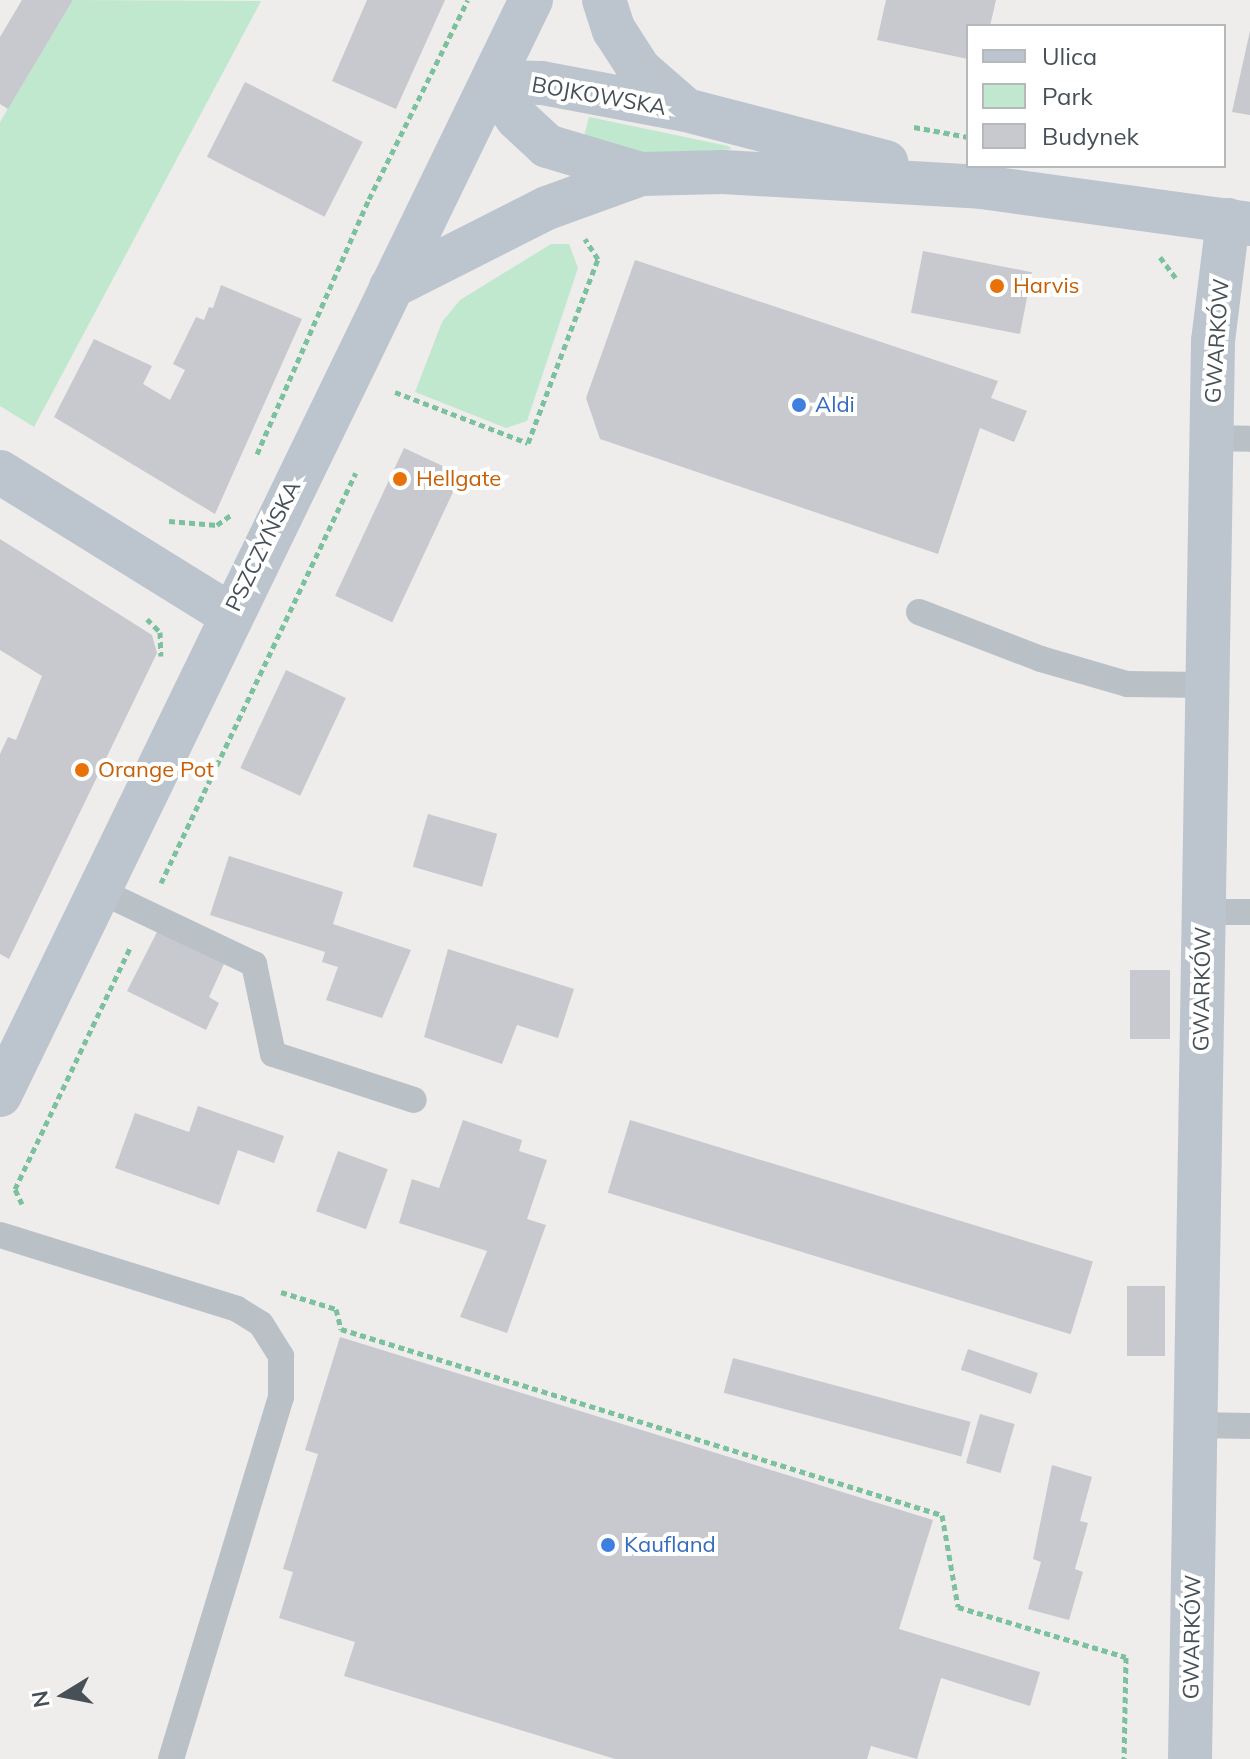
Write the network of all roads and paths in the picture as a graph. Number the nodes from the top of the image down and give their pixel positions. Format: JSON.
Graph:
{"nodes":[{"id":1,"x":468,"y":0,"type":"edge"},
{"id":2,"x":531,"y":0,"type":"edge"},
{"id":3,"x":604,"y":0,"type":"edge"},
{"id":4,"x":492,"y":82,"type":"junction"},
{"id":5,"x":686,"y":110,"type":"junction"},
{"id":6,"x":902,"y":125,"type":"dead end"},
{"id":7,"x":966,"y":137,"type":"edge"},
{"id":8,"x":641,"y":174,"type":"junction"},
{"id":9,"x":981,"y":187,"type":"junction"},
{"id":10,"x":1239,"y":222,"type":"edge"},
{"id":11,"x":1145,"y":255,"type":"dead end"},
{"id":12,"x":598,"y":259,"type":"dead end"},
{"id":13,"x":1183,"y":286,"type":"dead end"},
{"id":14,"x":391,"y":287,"type":"junction"},
{"id":15,"x":401,"y":379,"type":"dead end"},
{"id":16,"x":395,"y":392,"type":"junction"},
{"id":17,"x":388,"y":405,"type":"dead end"},
{"id":18,"x":1230,"y":439,"type":"edge"},
{"id":19,"x":363,"y":459,"type":"dead end"},
{"id":20,"x":252,"y":466,"type":"dead end"},
{"id":21,"x":0,"y":472,"type":"edge"},
{"id":22,"x":235,"y":504,"type":"dead end"},
{"id":23,"x":184,"y":532,"type":"dead end"},
{"id":24,"x":136,"y":608,"type":"dead end"},
{"id":25,"x":919,"y":612,"type":"dead end"},
{"id":26,"x":229,"y":614,"type":"junction"},
{"id":27,"x":158,"y":669,"type":"dead end"},
{"id":28,"x":1206,"y":685,"type":"junction"},
{"id":29,"x":98,"y":890,"type":"junction"},
{"id":30,"x":147,"y":912,"type":"junction"},
{"id":31,"x":1203,"y":912,"type":"junction"},
{"id":32,"x":1250,"y":912,"type":"edge"},
{"id":33,"x":0,"y":1095,"type":"edge"},
{"id":34,"x":414,"y":1100,"type":"dead end"},
{"id":35,"x":0,"y":1235,"type":"edge"},
{"id":36,"x":27,"y":1246,"type":"junction"},
{"id":37,"x":276,"y":1291,"type":"dead end"},
{"id":38,"x":1195,"y":1425,"type":"junction"},
{"id":39,"x":1250,"y":1426,"type":"edge"},
{"id":40,"x":171,"y":1759,"type":"edge"},
{"id":41,"x":1124,"y":1759,"type":"edge"},
{"id":42,"x":1190,"y":1759,"type":"edge"}],
"edges":[{"from":1,"to":20,"type":"path"},
{"from":2,"to":4,"type":"street","name":"PSZCZYŃSKA"},
{"from":3,"to":5,"type":"street"},
{"from":4,"to":5,"type":"street","name":"BOJKOWSKA"},
{"from":4,"to":8,"type":"street","name":"BOJKOWSKA"},
{"from":4,"to":14,"type":"street","name":"PSZCZYŃSKA"},
{"from":5,"to":9,"type":"street","name":"BOJKOWSKA"},
{"from":6,"to":7,"type":"path"},
{"from":8,"to":9,"type":"street","name":"BOJKOWSKA"},
{"from":8,"to":14,"type":"street"},
{"from":9,"to":10,"type":"street","name":"BOJKOWSKA"},
{"from":10,"to":18,"type":"street","name":"GWARKÓW"},
{"from":11,"to":13,"type":"path"},
{"from":12,"to":16,"type":"path"},
{"from":14,"to":26,"type":"street","name":"PSZCZYŃSKA"},
{"from":15,"to":16,"type":"path"},
{"from":16,"to":17,"type":"path"},
{"from":18,"to":28,"type":"street","name":"GWARKÓW"},
{"from":19,"to":30,"type":"path"},
{"from":21,"to":26,"type":"street"},
{"from":22,"to":23,"type":"path"},
{"from":24,"to":27,"type":"path"},
{"from":25,"to":28,"type":"lane"},
{"from":26,"to":29,"type":"street","name":"PSZCZYŃSKA"},
{"from":28,"to":31,"type":"street","name":"GWARKÓW"},
{"from":29,"to":30,"type":"lane"},
{"from":29,"to":33,"type":"street","name":"PSZCZYŃSKA"},
{"from":30,"to":34,"type":"lane"},
{"from":30,"to":36,"type":"path"},
{"from":31,"to":32,"type":"lane"},
{"from":31,"to":38,"type":"street","name":"GWARKÓW"},
{"from":35,"to":36,"type":"lane"},
{"from":36,"to":40,"type":"lane"},
{"from":37,"to":41,"type":"path"},
{"from":38,"to":39,"type":"lane"},
{"from":38,"to":42,"type":"street","name":"GWARKÓW"}]}
